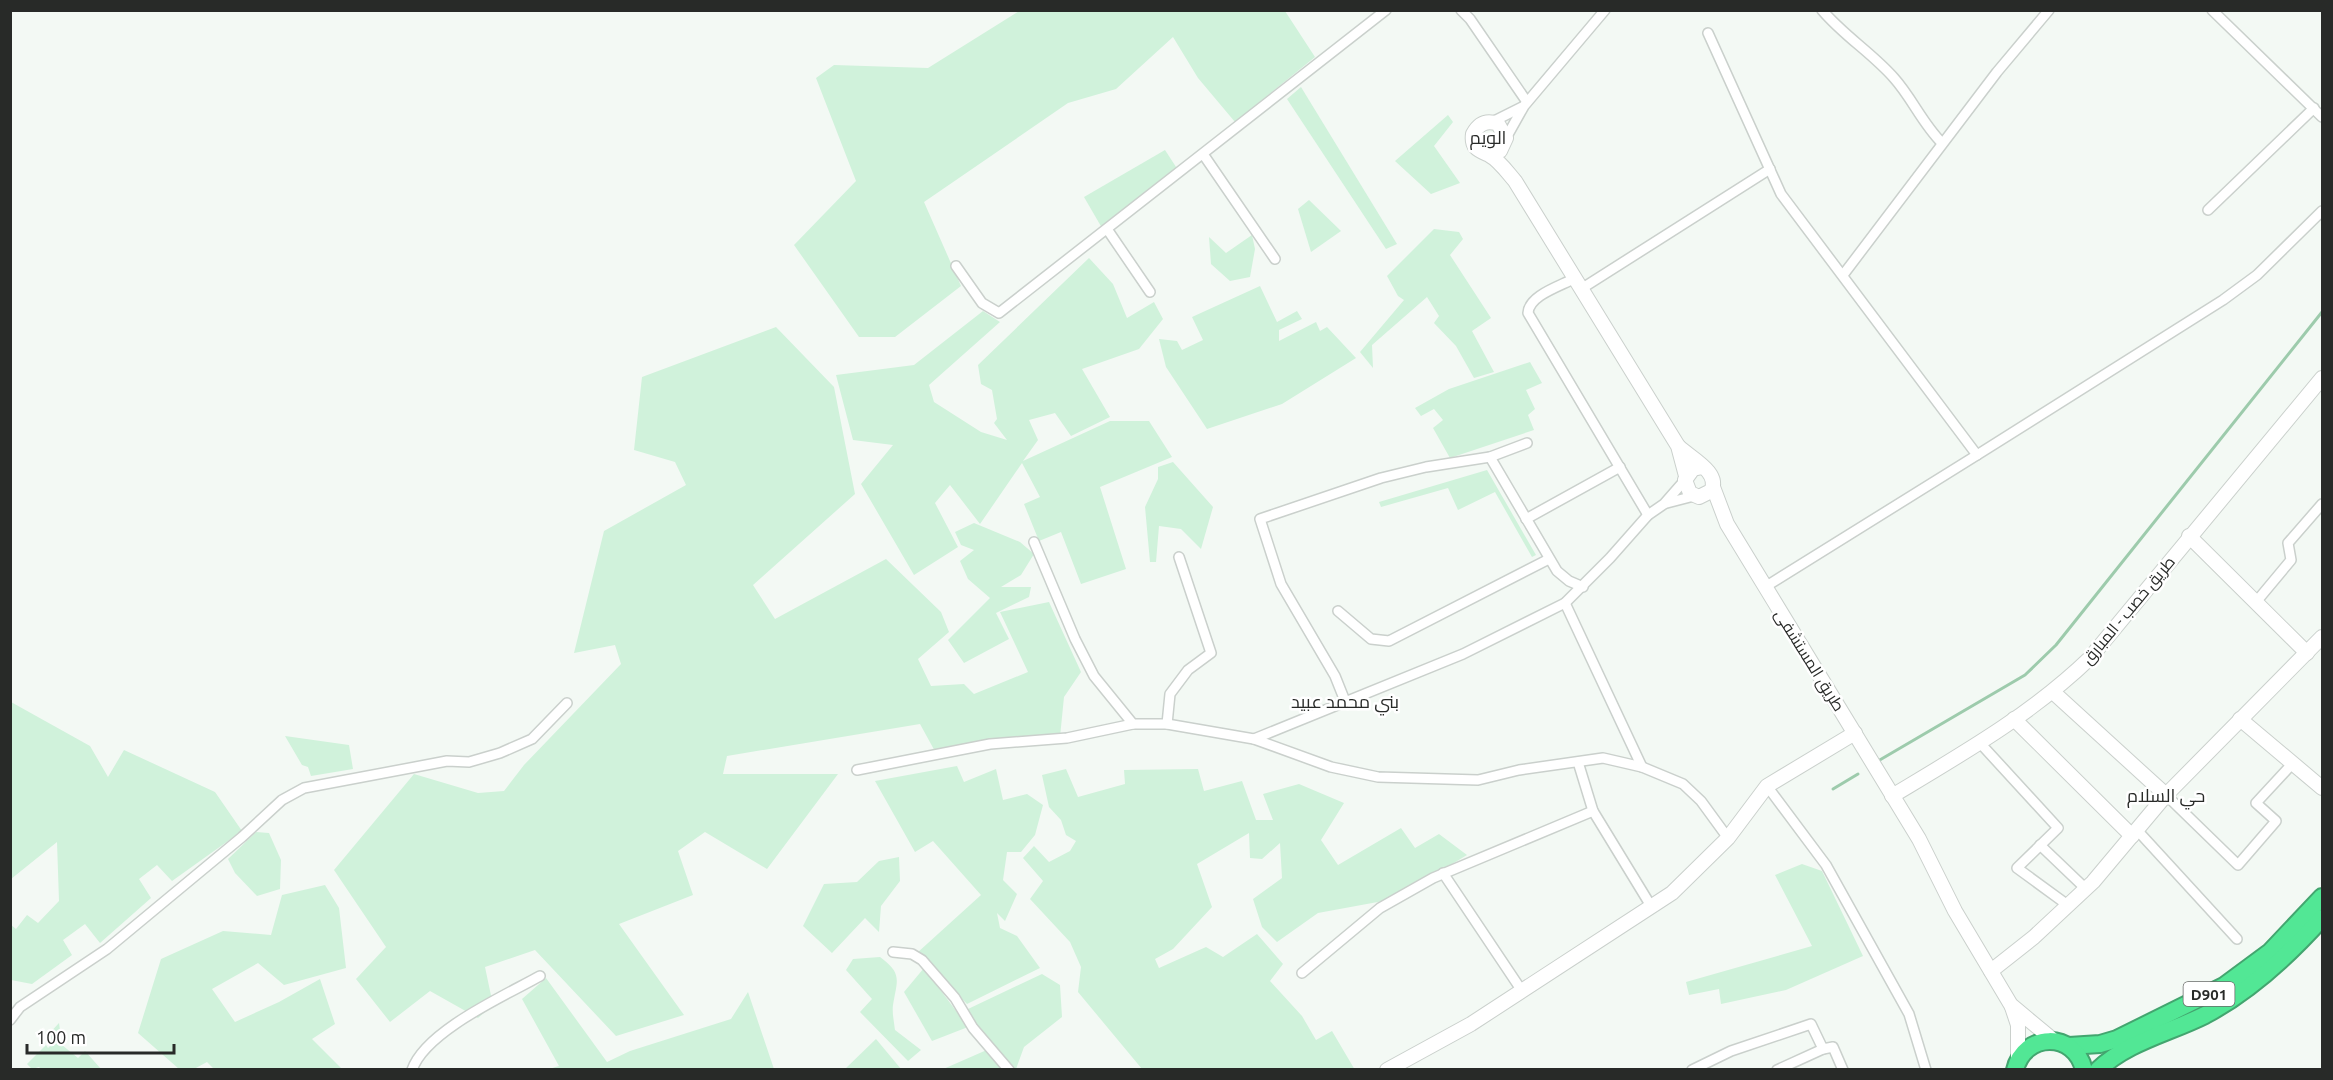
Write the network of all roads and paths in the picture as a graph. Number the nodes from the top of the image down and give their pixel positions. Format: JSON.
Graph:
{"nodes":[{"id":1,"x":1386,"y":10,"type":"edge"},
{"id":2,"x":1461,"y":10,"type":"edge"},
{"id":3,"x":1605,"y":10,"type":"edge"},
{"id":4,"x":1822,"y":10,"type":"edge"},
{"id":5,"x":2049,"y":10,"type":"edge"},
{"id":6,"x":2212,"y":10,"type":"edge"},
{"id":7,"x":1708,"y":33,"type":"dead end"},
{"id":8,"x":1526,"y":104,"type":"junction"},
{"id":9,"x":2314,"y":108,"type":"junction"},
{"id":10,"x":2322,"y":117,"type":"edge"},
{"id":11,"x":1492,"y":122,"type":"junction"},
{"id":12,"x":1505,"y":140,"type":"junction"},
{"id":13,"x":1942,"y":143,"type":"junction"},
{"id":14,"x":1203,"y":154,"type":"junction"},
{"id":15,"x":1489,"y":155,"type":"junction"},
{"id":16,"x":1770,"y":169,"type":"junction"},
{"id":17,"x":1515,"y":181,"type":"junction"},
{"id":18,"x":2208,"y":210,"type":"dead end"},
{"id":19,"x":2322,"y":211,"type":"edge"},
{"id":20,"x":1107,"y":229,"type":"junction"},
{"id":21,"x":1275,"y":259,"type":"dead end"},
{"id":22,"x":956,"y":266,"type":"dead end"},
{"id":23,"x":1843,"y":275,"type":"junction"},
{"id":24,"x":1578,"y":284,"type":"junction"},
{"id":25,"x":1150,"y":292,"type":"dead end"},
{"id":26,"x":2322,"y":378,"type":"edge"},
{"id":27,"x":1527,"y":443,"type":"dead end"},
{"id":28,"x":1678,"y":446,"type":"junction"},
{"id":29,"x":1977,"y":455,"type":"junction"},
{"id":30,"x":1491,"y":457,"type":"junction"},
{"id":31,"x":1620,"y":467,"type":"junction"},
{"id":32,"x":1702,"y":468,"type":"junction"},
{"id":33,"x":1686,"y":478,"type":"junction"},
{"id":34,"x":1713,"y":487,"type":"junction"},
{"id":35,"x":1696,"y":496,"type":"junction"},
{"id":36,"x":1664,"y":504,"type":"junction"},
{"id":37,"x":2322,"y":504,"type":"edge"},
{"id":38,"x":1648,"y":515,"type":"junction"},
{"id":39,"x":1526,"y":519,"type":"junction"},
{"id":40,"x":1727,"y":524,"type":"junction"},
{"id":41,"x":2189,"y":536,"type":"junction"},
{"id":42,"x":1034,"y":542,"type":"dead end"},
{"id":43,"x":1179,"y":557,"type":"dead end"},
{"id":44,"x":1548,"y":559,"type":"junction"},
{"id":45,"x":1583,"y":587,"type":"junction"},
{"id":46,"x":1765,"y":587,"type":"junction"},
{"id":47,"x":2256,"y":602,"type":"junction"},
{"id":48,"x":1564,"y":603,"type":"junction"},
{"id":49,"x":1338,"y":612,"type":"dead end"},
{"id":50,"x":2321,"y":642,"type":"edge"},
{"id":51,"x":2307,"y":653,"type":"junction"},
{"id":52,"x":2053,"y":692,"type":"junction"},
{"id":53,"x":1345,"y":700,"type":"junction"},
{"id":54,"x":567,"y":703,"type":"dead end"},
{"id":55,"x":2014,"y":719,"type":"junction"},
{"id":56,"x":2240,"y":719,"type":"junction"},
{"id":57,"x":1133,"y":723,"type":"junction"},
{"id":58,"x":1167,"y":724,"type":"junction"},
{"id":59,"x":1855,"y":733,"type":"junction"},
{"id":60,"x":1254,"y":739,"type":"junction"},
{"id":61,"x":1980,"y":743,"type":"junction"},
{"id":62,"x":1578,"y":762,"type":"junction"},
{"id":63,"x":2293,"y":764,"type":"junction"},
{"id":64,"x":1642,"y":767,"type":"junction"},
{"id":65,"x":857,"y":770,"type":"dead end"},
{"id":66,"x":1767,"y":786,"type":"junction"},
{"id":67,"x":2322,"y":788,"type":"edge"},
{"id":68,"x":1892,"y":795,"type":"junction"},
{"id":69,"x":2166,"y":795,"type":"junction"},
{"id":70,"x":1593,"y":811,"type":"junction"},
{"id":71,"x":2135,"y":833,"type":"junction"},
{"id":72,"x":1728,"y":838,"type":"junction"},
{"id":73,"x":2040,"y":844,"type":"junction"},
{"id":74,"x":1443,"y":873,"type":"junction"},
{"id":75,"x":2086,"y":890,"type":"junction"},
{"id":76,"x":2322,"y":897,"type":"edge"},
{"id":77,"x":1651,"y":906,"type":"junction"},
{"id":78,"x":2069,"y":906,"type":"junction"},
{"id":79,"x":2322,"y":918,"type":"edge"},
{"id":80,"x":2237,"y":939,"type":"dead end"},
{"id":81,"x":893,"y":952,"type":"dead end"},
{"id":82,"x":1991,"y":971,"type":"junction"},
{"id":83,"x":1302,"y":973,"type":"dead end"},
{"id":84,"x":540,"y":976,"type":"dead end"},
{"id":85,"x":1522,"y":991,"type":"junction"},
{"id":86,"x":2011,"y":1005,"type":"junction"},
{"id":87,"x":10,"y":1020,"type":"edge"},
{"id":88,"x":2061,"y":1043,"type":"junction"},
{"id":89,"x":1823,"y":1049,"type":"junction"},
{"id":90,"x":2015,"y":1065,"type":"edge"},
{"id":91,"x":1393,"y":1068,"type":"edge"},
{"id":92,"x":412,"y":1070,"type":"edge"},
{"id":93,"x":1009,"y":1070,"type":"edge"},
{"id":94,"x":1692,"y":1070,"type":"edge"},
{"id":95,"x":1777,"y":1070,"type":"edge"},
{"id":96,"x":1843,"y":1070,"type":"edge"},
{"id":97,"x":1926,"y":1070,"type":"edge"},
{"id":98,"x":2084,"y":1070,"type":"edge"},
{"id":99,"x":2098,"y":1070,"type":"edge"}],
"edges":[{"from":1,"to":14,"type":"street"},
{"from":2,"to":8,"type":"street"},
{"from":3,"to":8,"type":"street"},
{"from":4,"to":13,"type":"street"},
{"from":5,"to":13,"type":"street"},
{"from":6,"to":9,"type":"street"},
{"from":7,"to":16,"type":"street"},
{"from":8,"to":11,"type":"street"},
{"from":8,"to":12,"type":"street"},
{"from":9,"to":10,"type":"street"},
{"from":9,"to":18,"type":"street"},
{"from":11,"to":12,"type":"street"},
{"from":11,"to":15,"type":"street"},
{"from":12,"to":15,"type":"street"},
{"from":12,"to":17,"type":"street"},
{"from":13,"to":23,"type":"street"},
{"from":14,"to":20,"type":"street"},
{"from":14,"to":21,"type":"street"},
{"from":15,"to":17,"type":"street"},
{"from":16,"to":23,"type":"street"},
{"from":16,"to":24,"type":"street"},
{"from":17,"to":24,"type":"street"},
{"from":19,"to":29,"type":"street"},
{"from":20,"to":22,"type":"street"},
{"from":20,"to":25,"type":"street"},
{"from":23,"to":29,"type":"street"},
{"from":24,"to":28,"type":"street"},
{"from":24,"to":31,"type":"street"},
{"from":26,"to":41,"type":"street","name":"طريق خصب - المبارق"},
{"from":27,"to":30,"type":"street"},
{"from":28,"to":32,"type":"street"},
{"from":28,"to":33,"type":"street"},
{"from":29,"to":46,"type":"street"},
{"from":30,"to":39,"type":"street"},
{"from":30,"to":53,"type":"street"},
{"from":31,"to":38,"type":"street"},
{"from":31,"to":39,"type":"street"},
{"from":32,"to":33,"type":"street"},
{"from":32,"to":34,"type":"street"},
{"from":33,"to":35,"type":"street"},
{"from":33,"to":36,"type":"street"},
{"from":34,"to":35,"type":"street"},
{"from":34,"to":40,"type":"street","name":"طريق المستشفى"},
{"from":35,"to":36,"type":"street"},
{"from":35,"to":40,"type":"street","name":"طريق المستشفى"},
{"from":36,"to":38,"type":"street"},
{"from":37,"to":47,"type":"street"},
{"from":38,"to":45,"type":"street"},
{"from":39,"to":44,"type":"street"},
{"from":40,"to":46,"type":"street","name":"طريق المستشفى"},
{"from":41,"to":47,"type":"street"},
{"from":41,"to":52,"type":"street","name":"طريق خصب - المبارق"},
{"from":42,"to":57,"type":"street"},
{"from":43,"to":58,"type":"street"},
{"from":44,"to":45,"type":"street"},
{"from":44,"to":49,"type":"street"},
{"from":45,"to":48,"type":"street"},
{"from":46,"to":59,"type":"street","name":"طريق المستشفى"},
{"from":47,"to":51,"type":"street"},
{"from":48,"to":53,"type":"street"},
{"from":48,"to":64,"type":"street"},
{"from":50,"to":51,"type":"street"},
{"from":51,"to":56,"type":"street"},
{"from":52,"to":55,"type":"street","name":"طريق خصب - المبارق"},
{"from":52,"to":69,"type":"street"},
{"from":53,"to":60,"type":"street"},
{"from":54,"to":87,"type":"street"},
{"from":55,"to":61,"type":"street","name":"طريق خصب - المبارق"},
{"from":55,"to":71,"type":"street"},
{"from":56,"to":63,"type":"street"},
{"from":56,"to":69,"type":"street"},
{"from":57,"to":58,"type":"street"},
{"from":57,"to":65,"type":"street"},
{"from":58,"to":60,"type":"street"},
{"from":59,"to":66,"type":"street"},
{"from":59,"to":68,"type":"street","name":"طريق المستشفى"},
{"from":60,"to":62,"type":"street"},
{"from":61,"to":68,"type":"street","name":"طريق خصب - المبارق"},
{"from":61,"to":73,"type":"street"},
{"from":62,"to":64,"type":"street"},
{"from":62,"to":70,"type":"street"},
{"from":63,"to":67,"type":"street"},
{"from":63,"to":69,"type":"street"},
{"from":64,"to":72,"type":"street"},
{"from":66,"to":72,"type":"street"},
{"from":66,"to":97,"type":"street"},
{"from":68,"to":82,"type":"street","name":"طريق المستشفى"},
{"from":69,"to":71,"type":"street"},
{"from":70,"to":74,"type":"street"},
{"from":70,"to":77,"type":"street"},
{"from":71,"to":75,"type":"street"},
{"from":71,"to":80,"type":"street"},
{"from":72,"to":77,"type":"street"},
{"from":73,"to":75,"type":"street"},
{"from":73,"to":78,"type":"street"},
{"from":74,"to":83,"type":"street"},
{"from":74,"to":85,"type":"street"},
{"from":75,"to":78,"type":"street"},
{"from":76,"to":88,"type":"highway","number":"D901"},
{"from":77,"to":85,"type":"street"},
{"from":78,"to":82,"type":"street"},
{"from":79,"to":99,"type":"highway","number":"D901"},
{"from":81,"to":93,"type":"street"},
{"from":82,"to":86,"type":"street","name":"طريق المستشفى"},
{"from":84,"to":92,"type":"street"},
{"from":85,"to":91,"type":"street"},
{"from":86,"to":88,"type":"street"},
{"from":86,"to":90,"type":"street"},
{"from":88,"to":90,"type":"highway"},
{"from":88,"to":98,"type":"highway"},
{"from":89,"to":94,"type":"street"},
{"from":89,"to":95,"type":"street"},
{"from":89,"to":96,"type":"street"}]}
